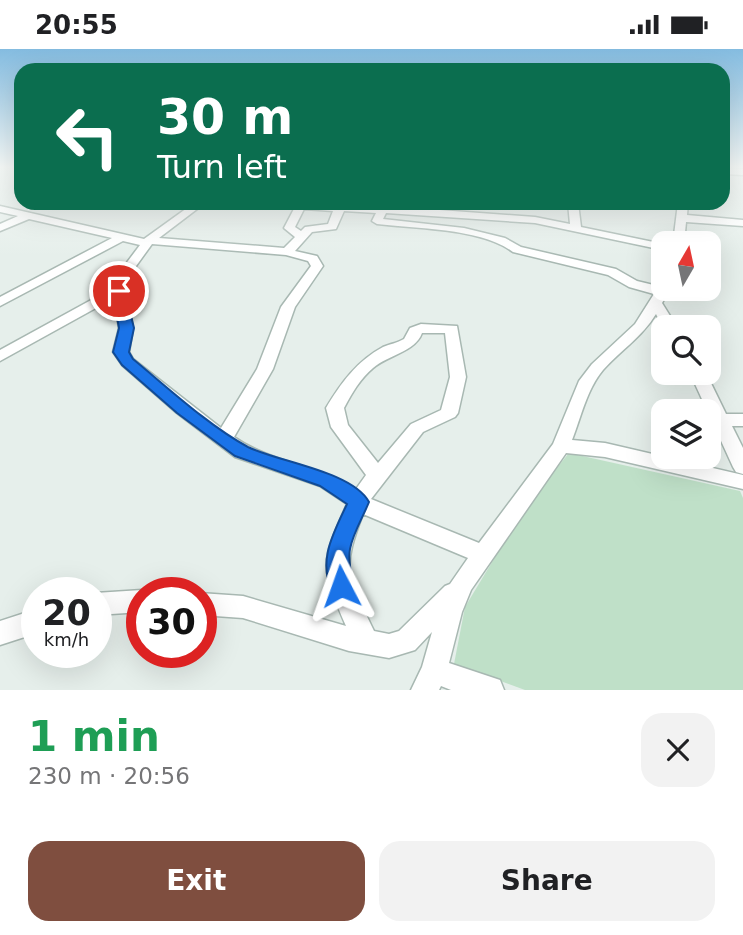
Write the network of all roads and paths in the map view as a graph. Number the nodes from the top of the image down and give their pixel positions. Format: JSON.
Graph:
{"nodes":[{"id":1,"x":0,"y":209,"type":"edge"},
{"id":2,"x":190,"y":210,"type":"edge"},
{"id":3,"x":296,"y":210,"type":"edge"},
{"id":4,"x":339,"y":210,"type":"edge"},
{"id":5,"x":374,"y":210,"type":"edge"},
{"id":6,"x":420,"y":210,"type":"edge"},
{"id":7,"x":574,"y":210,"type":"edge"},
{"id":8,"x":682,"y":210,"type":"edge"},
{"id":9,"x":382,"y":211,"type":"junction"},
{"id":10,"x":425,"y":212,"type":"junction"},
{"id":11,"x":27,"y":216,"type":"junction"},
{"id":12,"x":681,"y":218,"type":"junction"},
{"id":13,"x":695,"y":219,"type":"junction"},
{"id":14,"x":743,"y":223,"type":"edge"},
{"id":15,"x":576,"y":227,"type":"junction"},
{"id":16,"x":0,"y":229,"type":"edge"},
{"id":17,"x":679,"y":231,"type":"edge"},
{"id":18,"x":743,"y":235,"type":"edge"},
{"id":19,"x":300,"y":236,"type":"junction"},
{"id":20,"x":122,"y":237,"type":"junction"},
{"id":21,"x":148,"y":241,"type":"junction"},
{"id":22,"x":651,"y":244,"type":"edge"},
{"id":23,"x":287,"y":252,"type":"junction"},
{"id":24,"x":119,"y":291,"type":"junction"},
{"id":25,"x":651,"y":291,"type":"edge"},
{"id":26,"x":657,"y":301,"type":"edge"},
{"id":27,"x":0,"y":302,"type":"edge"},
{"id":28,"x":0,"y":356,"type":"edge"},
{"id":29,"x":721,"y":420,"type":"joint"},
{"id":30,"x":743,"y":420,"type":"edge"},
{"id":31,"x":223,"y":438,"type":"junction"},
{"id":32,"x":561,"y":446,"type":"junction"},
{"id":33,"x":743,"y":467,"type":"edge"},
{"id":34,"x":377,"y":475,"type":"junction"},
{"id":35,"x":743,"y":482,"type":"edge"},
{"id":36,"x":358,"y":502,"type":"junction"},
{"id":37,"x":483,"y":554,"type":"junction"},
{"id":38,"x":463,"y":584,"type":"junction"},
{"id":39,"x":217,"y":605,"type":"edge"},
{"id":40,"x":21,"y":626,"type":"edge"},
{"id":41,"x":0,"y":633,"type":"edge"},
{"id":42,"x":366,"y":642,"type":"junction"},
{"id":43,"x":430,"y":680,"type":"edge"},
{"id":44,"x":490,"y":690,"type":"edge"}],
"edges":[{"from":1,"to":11,"type":"street"},
{"from":2,"to":21,"type":"street"},
{"from":3,"to":19,"type":"street"},
{"from":4,"to":19,"type":"street"},
{"from":5,"to":9,"type":"street"},
{"from":6,"to":10,"type":"street"},
{"from":7,"to":15,"type":"street"},
{"from":8,"to":12,"type":"street"},
{"from":9,"to":10,"type":"street"},
{"from":9,"to":25,"type":"street"},
{"from":10,"to":15,"type":"street"},
{"from":11,"to":16,"type":"street"},
{"from":11,"to":20,"type":"street"},
{"from":12,"to":13,"type":"street"},
{"from":12,"to":17,"type":"street"},
{"from":13,"to":14,"type":"street"},
{"from":13,"to":18,"type":"street"},
{"from":15,"to":22,"type":"street"},
{"from":19,"to":23,"type":"street"},
{"from":20,"to":21,"type":"street"},
{"from":20,"to":27,"type":"street"},
{"from":21,"to":23,"type":"street"},
{"from":21,"to":24,"type":"street"},
{"from":23,"to":31,"type":"street"},
{"from":24,"to":28,"type":"street"},
{"from":24,"to":31,"type":"street"},
{"from":26,"to":32,"type":"street"},
{"from":29,"to":30,"type":"street"},
{"from":29,"to":33,"type":"street"},
{"from":31,"to":36,"type":"street"},
{"from":32,"to":35,"type":"street"},
{"from":32,"to":37,"type":"street"},
{"from":34,"to":34,"type":"street"},
{"from":34,"to":36,"type":"street"},
{"from":36,"to":37,"type":"street"},
{"from":36,"to":42,"type":"street"},
{"from":37,"to":38,"type":"street"},
{"from":38,"to":42,"type":"street"},
{"from":38,"to":43,"type":"street"},
{"from":39,"to":42,"type":"street"},
{"from":40,"to":41,"type":"street"},
{"from":43,"to":44,"type":"street"}]}
